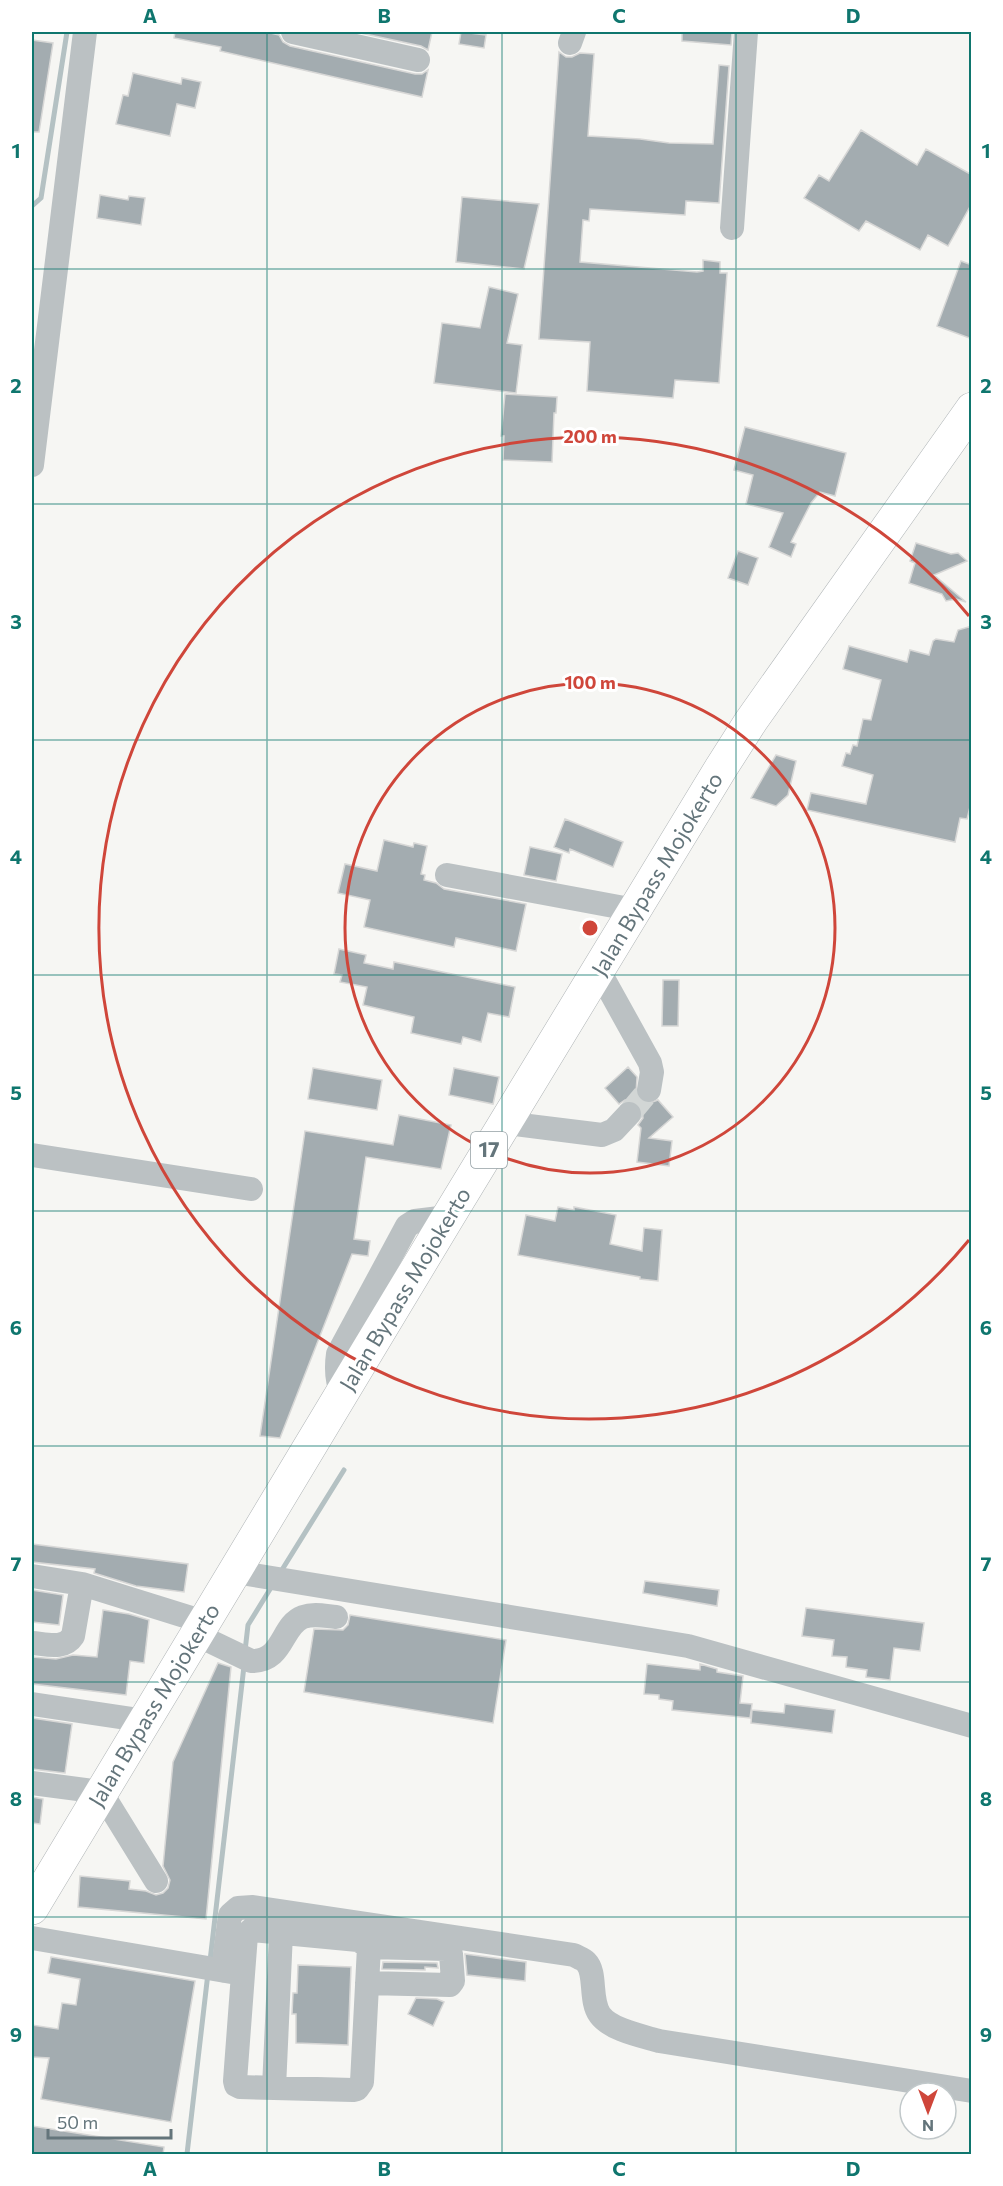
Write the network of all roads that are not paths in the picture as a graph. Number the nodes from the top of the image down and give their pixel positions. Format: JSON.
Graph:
{"nodes":[{"id":1,"x":85,"y":32,"type":"edge"},
{"id":2,"x":293,"y":32,"type":"edge"},
{"id":3,"x":746,"y":32,"type":"edge"},
{"id":4,"x":418,"y":60,"type":"dead end"},
{"id":5,"x":732,"y":228,"type":"dead end"},
{"id":6,"x":972,"y":409,"type":"edge"},
{"id":7,"x":32,"y":465,"type":"edge"},
{"id":8,"x":447,"y":875,"type":"dead end"},
{"id":9,"x":635,"y":910,"type":"junction"},
{"id":10,"x":599,"y":971,"type":"junction"},
{"id":11,"x":649,"y":1090,"type":"tunnel mouth"},
{"id":12,"x":629,"y":1114,"type":"tunnel mouth"},
{"id":13,"x":506,"y":1123,"type":"junction"},
{"id":14,"x":32,"y":1155,"type":"edge"},
{"id":15,"x":251,"y":1189,"type":"dead end"},
{"id":16,"x":32,"y":1576,"type":"edge"},
{"id":17,"x":262,"y":1577,"type":"junction"},
{"id":18,"x":82,"y":1584,"type":"junction"},
{"id":19,"x":336,"y":1617,"type":"dead end"},
{"id":20,"x":200,"y":1629,"type":"junction"},
{"id":21,"x":32,"y":1643,"type":"edge"},
{"id":22,"x":32,"y":1704,"type":"edge"},
{"id":23,"x":146,"y":1721,"type":"junction"},
{"id":24,"x":972,"y":1726,"type":"edge"},
{"id":25,"x":32,"y":1783,"type":"edge"},
{"id":26,"x":101,"y":1792,"type":"junction"},
{"id":27,"x":156,"y":1881,"type":"dead end"},
{"id":28,"x":32,"y":1908,"type":"edge"},
{"id":29,"x":281,"y":1933,"type":"junction"},
{"id":30,"x":32,"y":1938,"type":"edge"},
{"id":31,"x":369,"y":1947,"type":"junction"},
{"id":32,"x":222,"y":1971,"type":"junction"},
{"id":33,"x":368,"y":1983,"type":"junction"},
{"id":34,"x":240,"y":2017,"type":"junction"},
{"id":35,"x":276,"y":2017,"type":"junction"},
{"id":36,"x":274,"y":2088,"type":"junction"},
{"id":37,"x":972,"y":2091,"type":"edge"}],
"edges":[{"from":1,"to":7,"type":"street"},
{"from":2,"to":4,"type":"street"},
{"from":3,"to":5,"type":"street"},
{"from":6,"to":9,"type":"highway","name":"Jalan Bypass Mojokerto","number":"17"},
{"from":8,"to":9,"type":"street"},
{"from":9,"to":10,"type":"highway","name":"Jalan Bypass Mojokerto","number":"17"},
{"from":10,"to":11,"type":"street"},
{"from":10,"to":13,"type":"highway","name":"Jalan Bypass Mojokerto","number":"17"},
{"from":12,"to":13,"type":"street"},
{"from":13,"to":17,"type":"highway","name":"Jalan Bypass Mojokerto","number":"17"},
{"from":14,"to":15,"type":"street"},
{"from":16,"to":18,"type":"street"},
{"from":17,"to":20,"type":"highway","name":"Jalan Bypass Mojokerto","number":"17"},
{"from":17,"to":24,"type":"street"},
{"from":18,"to":20,"type":"street"},
{"from":18,"to":21,"type":"street"},
{"from":19,"to":20,"type":"street"},
{"from":20,"to":23,"type":"highway","name":"Jalan Bypass Mojokerto","number":"17"},
{"from":22,"to":23,"type":"street"},
{"from":23,"to":26,"type":"highway","name":"Jalan Bypass Mojokerto","number":"17"},
{"from":25,"to":26,"type":"street"},
{"from":26,"to":27,"type":"street"},
{"from":26,"to":28,"type":"highway","name":"Jalan Bypass Mojokerto","number":"17"},
{"from":29,"to":31,"type":"street"},
{"from":29,"to":32,"type":"street"},
{"from":29,"to":35,"type":"street"},
{"from":30,"to":32,"type":"street"},
{"from":31,"to":33,"type":"street"},
{"from":31,"to":33,"type":"street"},
{"from":32,"to":34,"type":"street"},
{"from":32,"to":37,"type":"street"},
{"from":33,"to":36,"type":"street"},
{"from":34,"to":35,"type":"street"},
{"from":34,"to":36,"type":"street"},
{"from":35,"to":36,"type":"street"}]}
